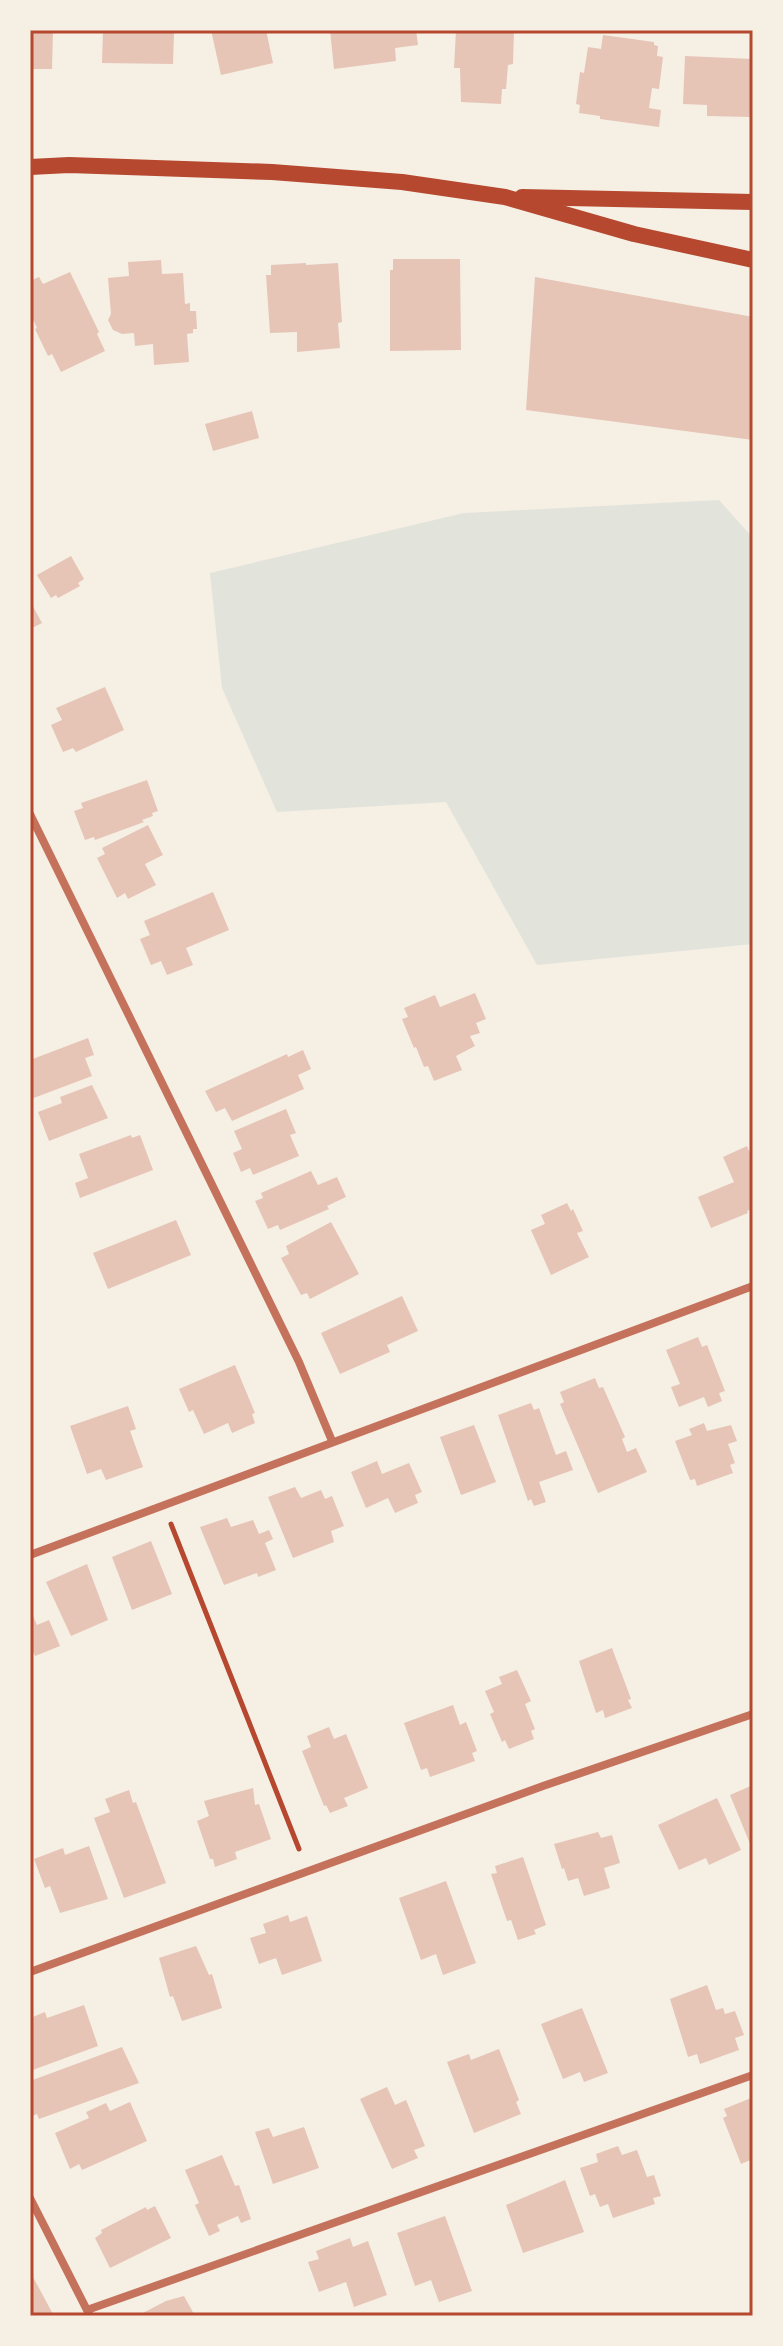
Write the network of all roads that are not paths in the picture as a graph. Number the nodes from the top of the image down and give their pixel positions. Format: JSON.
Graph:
{"nodes":[{"id":1,"x":30,"y":167,"type":"edge"},
{"id":2,"x":505,"y":197,"type":"junction"},
{"id":3,"x":753,"y":202,"type":"edge"},
{"id":4,"x":753,"y":260,"type":"edge"},
{"id":5,"x":30,"y":814,"type":"edge"},
{"id":6,"x":753,"y":1286,"type":"edge"},
{"id":7,"x":332,"y":1441,"type":"junction"},
{"id":8,"x":30,"y":1555,"type":"edge"},
{"id":9,"x":753,"y":1714,"type":"edge"},
{"id":10,"x":30,"y":1972,"type":"edge"},
{"id":11,"x":753,"y":2075,"type":"edge"},
{"id":12,"x":30,"y":2198,"type":"edge"},
{"id":13,"x":88,"y":2313,"type":"edge"}],
"edges":[{"from":1,"to":2,"type":"main road"},
{"from":2,"to":3,"type":"main road"},
{"from":2,"to":4,"type":"main road"},
{"from":5,"to":7,"type":"street"},
{"from":6,"to":7,"type":"street"},
{"from":7,"to":8,"type":"street"},
{"from":9,"to":10,"type":"street"},
{"from":11,"to":13,"type":"street"},
{"from":12,"to":13,"type":"street"}]}
